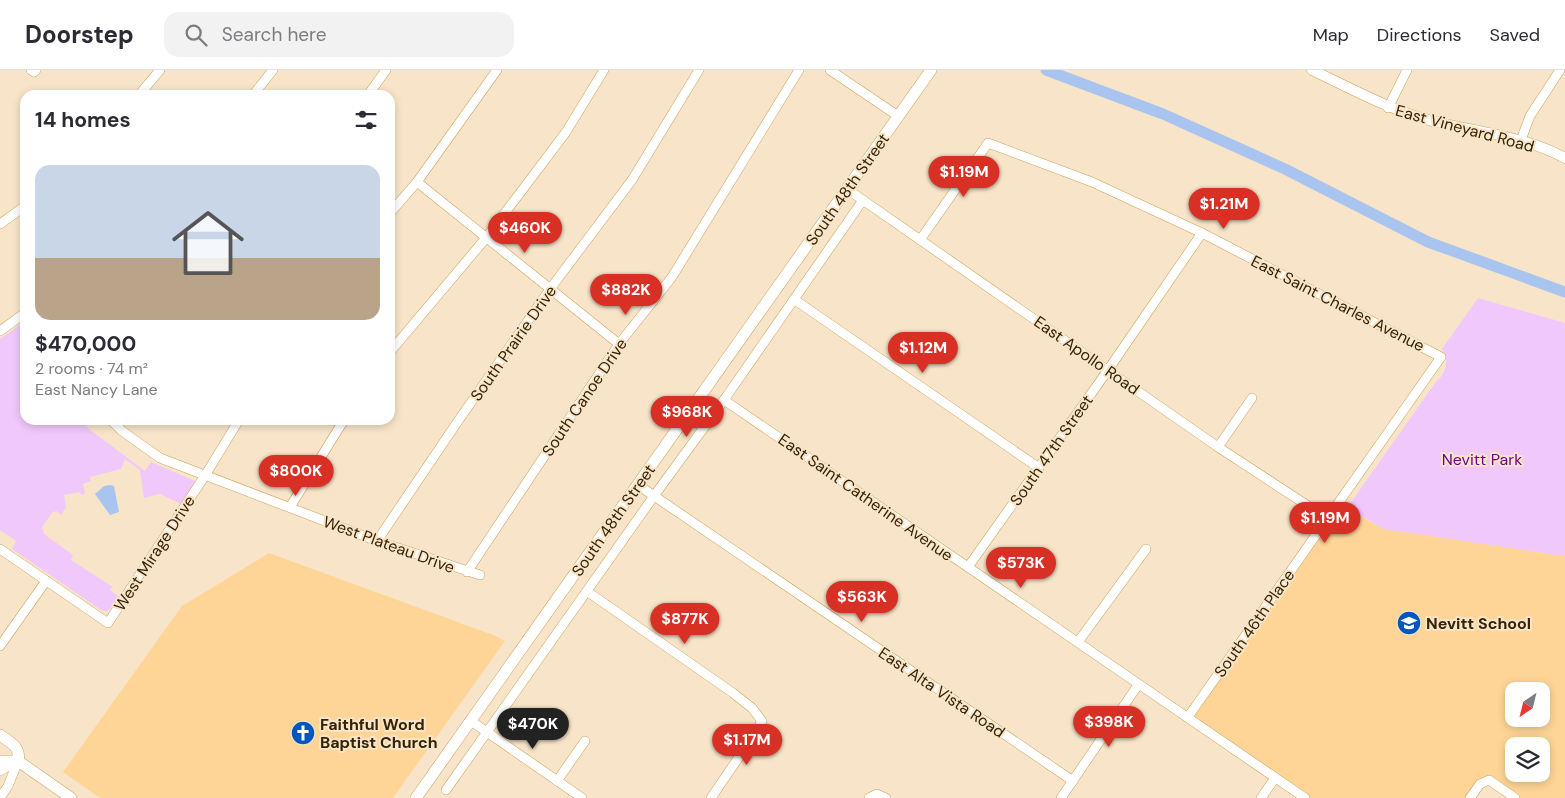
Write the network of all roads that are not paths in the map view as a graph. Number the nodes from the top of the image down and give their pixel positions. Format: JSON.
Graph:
{"nodes":[{"id":1,"x":31,"y":70,"type":"edge"},
{"id":2,"x":36,"y":70,"type":"edge"},
{"id":3,"x":160,"y":70,"type":"edge"},
{"id":4,"x":273,"y":70,"type":"edge"},
{"id":5,"x":386,"y":70,"type":"edge"},
{"id":6,"x":498,"y":70,"type":"edge"},
{"id":7,"x":604,"y":70,"type":"edge"},
{"id":8,"x":699,"y":70,"type":"edge"},
{"id":9,"x":800,"y":70,"type":"edge"},
{"id":10,"x":830,"y":70,"type":"edge"},
{"id":11,"x":931,"y":70,"type":"edge"},
{"id":12,"x":1312,"y":70,"type":"edge"},
{"id":13,"x":1407,"y":70,"type":"edge"},
{"id":14,"x":1560,"y":70,"type":"edge"},
{"id":15,"x":143,"y":90,"type":"edge"},
{"id":16,"x":256,"y":90,"type":"edge"},
{"id":17,"x":372,"y":90,"type":"edge"},
{"id":18,"x":1388,"y":108,"type":"junction"},
{"id":19,"x":898,"y":116,"type":"junction"},
{"id":20,"x":1521,"y":140,"type":"junction"},
{"id":21,"x":1565,"y":158,"type":"edge"},
{"id":22,"x":417,"y":182,"type":"junction"},
{"id":23,"x":847,"y":189,"type":"junction"},
{"id":24,"x":863,"y":200,"type":"junction"},
{"id":25,"x":395,"y":208,"type":"edge"},
{"id":26,"x":20,"y":210,"type":"edge"},
{"id":27,"x":0,"y":224,"type":"edge"},
{"id":28,"x":1202,"y":232,"type":"junction"},
{"id":29,"x":486,"y":238,"type":"junction"},
{"id":30,"x":920,"y":240,"type":"junction"},
{"id":31,"x":550,"y":289,"type":"junction"},
{"id":32,"x":794,"y":300,"type":"junction"},
{"id":33,"x":20,"y":316,"type":"edge"},
{"id":34,"x":0,"y":330,"type":"edge"},
{"id":35,"x":618,"y":344,"type":"junction"},
{"id":36,"x":395,"y":346,"type":"edge"},
{"id":37,"x":1441,"y":357,"type":"joint"},
{"id":38,"x":1108,"y":370,"type":"junction"},
{"id":39,"x":1252,"y":398,"type":"dead end"},
{"id":40,"x":724,"y":400,"type":"junction"},
{"id":41,"x":115,"y":425,"type":"edge"},
{"id":42,"x":235,"y":425,"type":"edge"},
{"id":43,"x":341,"y":425,"type":"edge"},
{"id":44,"x":1218,"y":447,"type":"junction"},
{"id":45,"x":1039,"y":468,"type":"junction"},
{"id":46,"x":206,"y":474,"type":"junction"},
{"id":47,"x":638,"y":485,"type":"junction"},
{"id":48,"x":654,"y":496,"type":"junction"},
{"id":49,"x":290,"y":507,"type":"junction"},
{"id":50,"x":1328,"y":519,"type":"junction"},
{"id":51,"x":378,"y":541,"type":"junction"},
{"id":52,"x":0,"y":549,"type":"edge"},
{"id":53,"x":1146,"y":549,"type":"dead end"},
{"id":54,"x":968,"y":567,"type":"junction"},
{"id":55,"x":467,"y":572,"type":"junction"},
{"id":56,"x":480,"y":575,"type":"dead end"},
{"id":57,"x":46,"y":581,"type":"junction"},
{"id":58,"x":588,"y":592,"type":"junction"},
{"id":59,"x":1078,"y":642,"type":"junction"},
{"id":60,"x":0,"y":646,"type":"edge"},
{"id":61,"x":1138,"y":685,"type":"junction"},
{"id":62,"x":1188,"y":717,"type":"junction"},
{"id":63,"x":471,"y":721,"type":"junction"},
{"id":64,"x":488,"y":733,"type":"junction"},
{"id":65,"x":0,"y":735,"type":"edge"},
{"id":66,"x":585,"y":741,"type":"dead end"},
{"id":67,"x":0,"y":761,"type":"edge"},
{"id":68,"x":18,"y":761,"type":"junction"},
{"id":69,"x":0,"y":772,"type":"edge"},
{"id":70,"x":1275,"y":778,"type":"junction"},
{"id":71,"x":557,"y":781,"type":"junction"},
{"id":72,"x":1073,"y":781,"type":"junction"},
{"id":73,"x":446,"y":790,"type":"dead end"},
{"id":74,"x":0,"y":798,"type":"edge"},
{"id":75,"x":71,"y":798,"type":"edge"},
{"id":76,"x":416,"y":798,"type":"edge"},
{"id":77,"x":582,"y":798,"type":"edge"},
{"id":78,"x":711,"y":798,"type":"edge"},
{"id":79,"x":1061,"y":798,"type":"edge"},
{"id":80,"x":1261,"y":798,"type":"edge"},
{"id":81,"x":1305,"y":798,"type":"edge"},
{"id":82,"x":1470,"y":798,"type":"edge"},
{"id":83,"x":1515,"y":798,"type":"edge"}],
"edges":[{"from":1,"to":2,"type":"street"},
{"from":3,"to":15,"type":"street"},
{"from":4,"to":16,"type":"street"},
{"from":5,"to":17,"type":"street"},
{"from":6,"to":22,"type":"street"},
{"from":7,"to":29,"type":"street"},
{"from":8,"to":31,"type":"street","name":"South Prairie Drive"},
{"from":9,"to":35,"type":"street","name":"South Canoe Drive"},
{"from":10,"to":19,"type":"street"},
{"from":11,"to":19,"type":"main road","name":"South 48th Street"},
{"from":12,"to":18,"type":"street","name":"East Vineyard Road"},
{"from":13,"to":18,"type":"street"},
{"from":14,"to":20,"type":"street"},
{"from":18,"to":20,"type":"street","name":"East Vineyard Road"},
{"from":19,"to":23,"type":"main road","name":"South 48th Street"},
{"from":20,"to":21,"type":"street","name":"East Vineyard Road"},
{"from":22,"to":25,"type":"street"},
{"from":22,"to":29,"type":"street"},
{"from":23,"to":24,"type":"street","name":"East Apollo Road"},
{"from":23,"to":47,"type":"main road","name":"South 48th Street"},
{"from":24,"to":30,"type":"street","name":"East Apollo Road"},
{"from":24,"to":32,"type":"street","name":"South 48th Street"},
{"from":26,"to":27,"type":"street"},
{"from":28,"to":30,"type":"street","name":"East Saint Charles Avenue"},
{"from":28,"to":37,"type":"street","name":"East Saint Charles Avenue"},
{"from":28,"to":38,"type":"street","name":"South 47th Street"},
{"from":29,"to":31,"type":"street"},
{"from":29,"to":36,"type":"street"},
{"from":30,"to":38,"type":"street","name":"East Apollo Road"},
{"from":31,"to":35,"type":"street"},
{"from":31,"to":51,"type":"street","name":"South Prairie Drive"},
{"from":32,"to":40,"type":"street","name":"South 48th Street"},
{"from":32,"to":45,"type":"street"},
{"from":33,"to":34,"type":"street"},
{"from":35,"to":55,"type":"street","name":"South Canoe Drive"},
{"from":37,"to":50,"type":"street","name":"South 46th Place"},
{"from":38,"to":44,"type":"street","name":"East Apollo Road"},
{"from":38,"to":45,"type":"street","name":"South 47th Street"},
{"from":39,"to":44,"type":"street"},
{"from":40,"to":48,"type":"street","name":"South 48th Street"},
{"from":40,"to":54,"type":"street","name":"East Saint Catherine Avenue"},
{"from":41,"to":46,"type":"street","name":"West Plateau Drive"},
{"from":42,"to":46,"type":"street"},
{"from":43,"to":49,"type":"street"},
{"from":44,"to":50,"type":"street","name":"East Apollo Road"},
{"from":45,"to":54,"type":"street","name":"South 47th Street"},
{"from":46,"to":49,"type":"street","name":"West Plateau Drive"},
{"from":46,"to":57,"type":"street","name":"West Mirage Drive"},
{"from":47,"to":48,"type":"street","name":"East Alta Vista Road"},
{"from":47,"to":63,"type":"main road","name":"South 48th Street"},
{"from":48,"to":58,"type":"street","name":"South 48th Street"},
{"from":48,"to":72,"type":"street","name":"East Alta Vista Road"},
{"from":49,"to":51,"type":"street","name":"West Plateau Drive"},
{"from":50,"to":62,"type":"street","name":"South 46th Place"},
{"from":51,"to":55,"type":"street","name":"West Plateau Drive"},
{"from":52,"to":57,"type":"street","name":"West Mirage Drive"},
{"from":53,"to":59,"type":"street"},
{"from":54,"to":59,"type":"street","name":"East Saint Catherine Avenue"},
{"from":55,"to":56,"type":"street","name":"West Plateau Drive"},
{"from":57,"to":60,"type":"street"},
{"from":58,"to":64,"type":"street","name":"South 48th Street"},
{"from":58,"to":78,"type":"street"},
{"from":59,"to":61,"type":"street","name":"East Saint Catherine Avenue"},
{"from":61,"to":62,"type":"street","name":"East Saint Catherine Avenue"},
{"from":61,"to":72,"type":"street"},
{"from":62,"to":70,"type":"street","name":"East Saint Catherine Avenue"},
{"from":63,"to":64,"type":"street"},
{"from":63,"to":76,"type":"main road","name":"South 48th Street"},
{"from":64,"to":71,"type":"street"},
{"from":64,"to":73,"type":"street","name":"South 48th Street"},
{"from":65,"to":68,"type":"main road"},
{"from":66,"to":71,"type":"street"},
{"from":67,"to":68,"type":"main road"},
{"from":68,"to":69,"type":"street"},
{"from":68,"to":74,"type":"street"},
{"from":68,"to":75,"type":"main road"},
{"from":70,"to":80,"type":"street"},
{"from":70,"to":81,"type":"street","name":"East Saint Catherine Avenue"},
{"from":71,"to":77,"type":"street"},
{"from":72,"to":79,"type":"street"},
{"from":82,"to":83,"type":"street"}]}
